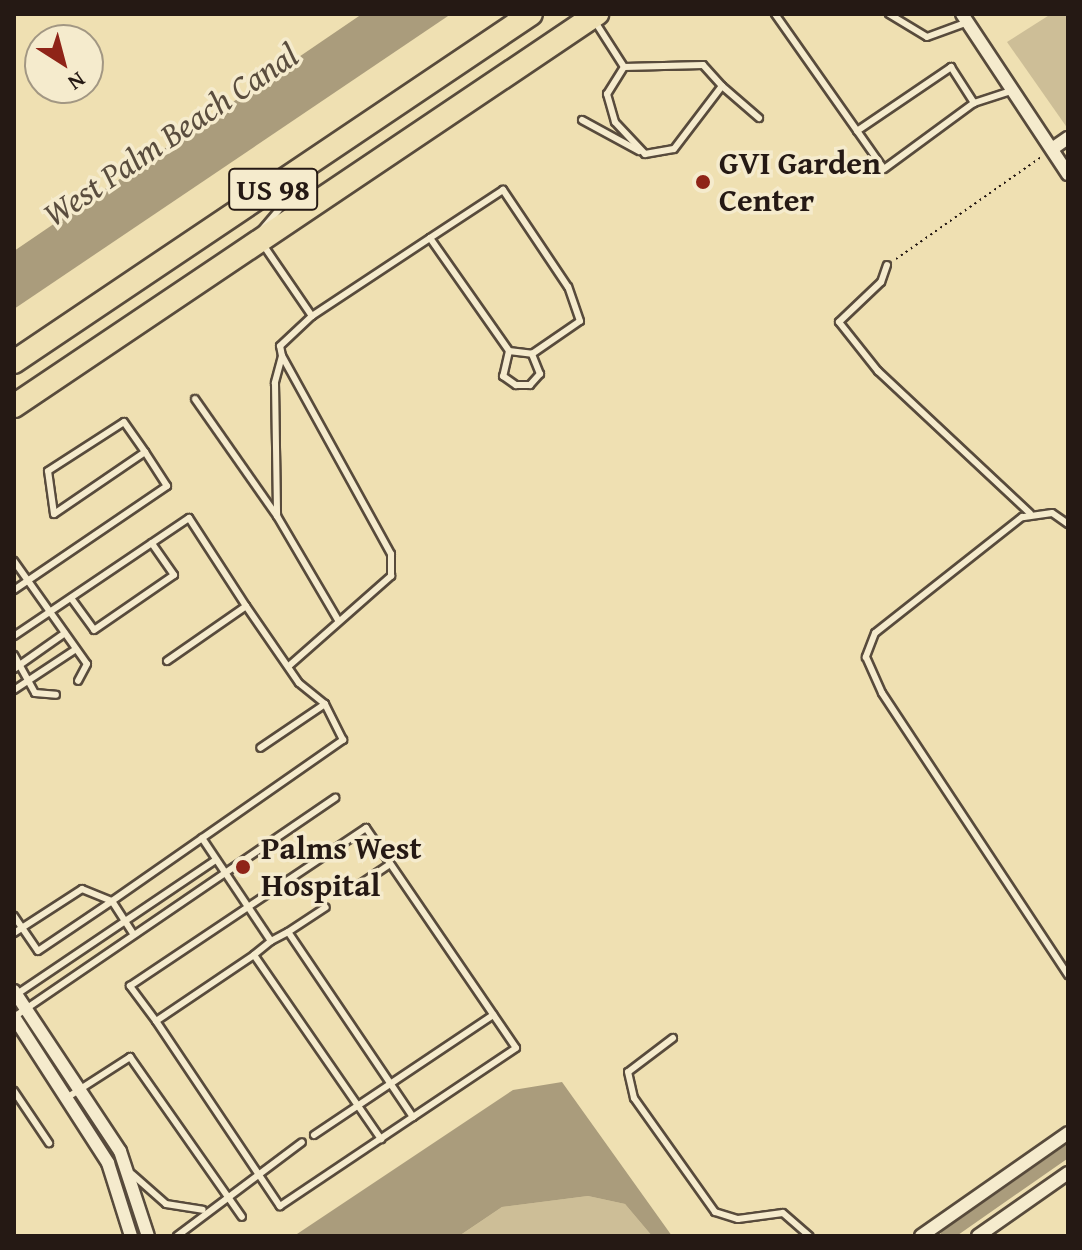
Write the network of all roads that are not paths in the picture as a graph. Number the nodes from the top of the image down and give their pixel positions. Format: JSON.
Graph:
{"nodes":[{"id":1,"x":531,"y":14,"type":"edge"},
{"id":2,"x":775,"y":14,"type":"edge"},
{"id":3,"x":889,"y":14,"type":"edge"},
{"id":4,"x":594,"y":16,"type":"edge"},
{"id":5,"x":965,"y":18,"type":"edge"},
{"id":6,"x":624,"y":67,"type":"junction"},
{"id":7,"x":722,"y":86,"type":"junction"},
{"id":8,"x":1013,"y":91,"type":"junction"},
{"id":9,"x":974,"y":103,"type":"junction"},
{"id":10,"x":759,"y":118,"type":"dead end"},
{"id":11,"x":582,"y":120,"type":"dead end"},
{"id":12,"x":857,"y":131,"type":"junction"},
{"id":13,"x":1068,"y":138,"type":"edge"},
{"id":14,"x":1052,"y":149,"type":"junction"},
{"id":15,"x":645,"y":154,"type":"junction"},
{"id":16,"x":320,"y":159,"type":"junction"},
{"id":17,"x":1068,"y":174,"type":"edge"},
{"id":18,"x":430,"y":238,"type":"junction"},
{"id":19,"x":261,"y":241,"type":"junction"},
{"id":20,"x":887,"y":265,"type":"road end"},
{"id":21,"x":312,"y":316,"type":"junction"},
{"id":22,"x":509,"y":351,"type":"junction"},
{"id":23,"x":532,"y":354,"type":"junction"},
{"id":24,"x":282,"y":356,"type":"junction"},
{"id":25,"x":14,"y":362,"type":"edge"},
{"id":26,"x":195,"y":399,"type":"dead end"},
{"id":27,"x":14,"y":406,"type":"edge"},
{"id":28,"x":145,"y":452,"type":"junction"},
{"id":29,"x":1030,"y":513,"type":"junction"},
{"id":30,"x":277,"y":516,"type":"junction"},
{"id":31,"x":1068,"y":524,"type":"edge"},
{"id":32,"x":152,"y":543,"type":"junction"},
{"id":33,"x":14,"y":561,"type":"edge"},
{"id":34,"x":29,"y":580,"type":"junction"},
{"id":35,"x":14,"y":590,"type":"edge"},
{"id":36,"x":71,"y":598,"type":"junction"},
{"id":37,"x":246,"y":606,"type":"junction"},
{"id":38,"x":50,"y":612,"type":"junction"},
{"id":39,"x":338,"y":620,"type":"junction"},
{"id":40,"x":65,"y":633,"type":"junction"},
{"id":41,"x":14,"y":636,"type":"edge"},
{"id":42,"x":76,"y":649,"type":"junction"},
{"id":43,"x":14,"y":655,"type":"edge"},
{"id":44,"x":167,"y":661,"type":"dead end"},
{"id":45,"x":290,"y":665,"type":"junction"},
{"id":46,"x":16,"y":667,"type":"edge"},
{"id":47,"x":78,"y":681,"type":"dead end"},
{"id":48,"x":26,"y":682,"type":"junction"},
{"id":49,"x":14,"y":690,"type":"edge"},
{"id":50,"x":56,"y":695,"type":"dead end"},
{"id":51,"x":325,"y":704,"type":"junction"},
{"id":52,"x":260,"y":748,"type":"dead end"},
{"id":53,"x":335,"y":798,"type":"dead end"},
{"id":54,"x":202,"y":838,"type":"junction"},
{"id":55,"x":216,"y":860,"type":"junction"},
{"id":56,"x":390,"y":864,"type":"junction"},
{"id":57,"x":225,"y":873,"type":"junction"},
{"id":58,"x":350,"y":891,"type":"dead end"},
{"id":59,"x":112,"y":901,"type":"junction"},
{"id":60,"x":249,"y":907,"type":"junction"},
{"id":61,"x":326,"y":907,"type":"dead end"},
{"id":62,"x":14,"y":916,"type":"edge"},
{"id":63,"x":124,"y":921,"type":"junction"},
{"id":64,"x":22,"y":928,"type":"junction"},
{"id":65,"x":288,"y":932,"type":"junction"},
{"id":66,"x":14,"y":933,"type":"edge"},
{"id":67,"x":134,"y":935,"type":"junction"},
{"id":68,"x":271,"y":941,"type":"junction"},
{"id":69,"x":254,"y":955,"type":"junction"},
{"id":70,"x":1068,"y":975,"type":"edge"},
{"id":71,"x":15,"y":994,"type":"edge"},
{"id":72,"x":26,"y":1009,"type":"junction"},
{"id":73,"x":493,"y":1015,"type":"junction"},
{"id":74,"x":14,"y":1017,"type":"edge"},
{"id":75,"x":156,"y":1021,"type":"junction"},
{"id":76,"x":673,"y":1038,"type":"dead end"},
{"id":77,"x":391,"y":1085,"type":"junction"},
{"id":78,"x":14,"y":1091,"type":"edge"},
{"id":79,"x":74,"y":1094,"type":"junction"},
{"id":80,"x":359,"y":1106,"type":"junction"},
{"id":81,"x":413,"y":1117,"type":"junction"},
{"id":82,"x":1068,"y":1133,"type":"edge"},
{"id":83,"x":314,"y":1135,"type":"dead end"},
{"id":84,"x":381,"y":1139,"type":"junction"},
{"id":85,"x":302,"y":1142,"type":"dead end"},
{"id":86,"x":49,"y":1143,"type":"dead end"},
{"id":87,"x":1068,"y":1173,"type":"edge"},
{"id":88,"x":132,"y":1174,"type":"junction"},
{"id":89,"x":258,"y":1174,"type":"junction"},
{"id":90,"x":227,"y":1196,"type":"junction"},
{"id":91,"x":203,"y":1210,"type":"junction"},
{"id":92,"x":242,"y":1217,"type":"dead end"},
{"id":93,"x":131,"y":1236,"type":"edge"},
{"id":94,"x":148,"y":1236,"type":"edge"},
{"id":95,"x":177,"y":1236,"type":"edge"},
{"id":96,"x":809,"y":1236,"type":"edge"},
{"id":97,"x":921,"y":1236,"type":"edge"},
{"id":98,"x":978,"y":1236,"type":"edge"}],
"edges":[{"from":1,"to":16,"type":"highway","number":"US 98"},
{"from":2,"to":12,"type":"lane"},
{"from":3,"to":5,"type":"lane"},
{"from":4,"to":6,"type":"lane"},
{"from":4,"to":19,"type":"highway","number":"US 98"},
{"from":5,"to":8,"type":"street"},
{"from":6,"to":7,"type":"lane"},
{"from":6,"to":15,"type":"lane"},
{"from":7,"to":10,"type":"lane"},
{"from":7,"to":15,"type":"lane"},
{"from":8,"to":9,"type":"lane"},
{"from":8,"to":14,"type":"street"},
{"from":9,"to":12,"type":"lane"},
{"from":9,"to":12,"type":"lane"},
{"from":11,"to":15,"type":"lane"},
{"from":13,"to":14,"type":"street"},
{"from":14,"to":17,"type":"street"},
{"from":16,"to":19,"type":"lane"},
{"from":16,"to":25,"type":"highway","number":"US 98"},
{"from":18,"to":21,"type":"lane"},
{"from":18,"to":22,"type":"lane"},
{"from":18,"to":23,"type":"lane"},
{"from":19,"to":21,"type":"lane"},
{"from":19,"to":27,"type":"highway","number":"US 98"},
{"from":20,"to":29,"type":"lane"},
{"from":21,"to":24,"type":"lane"},
{"from":22,"to":23,"type":"lane"},
{"from":22,"to":23,"type":"lane"},
{"from":24,"to":30,"type":"lane"},
{"from":24,"to":39,"type":"lane"},
{"from":26,"to":30,"type":"lane"},
{"from":28,"to":28,"type":"lane"},
{"from":28,"to":34,"type":"lane"},
{"from":29,"to":31,"type":"lane"},
{"from":29,"to":70,"type":"lane"},
{"from":30,"to":39,"type":"lane"},
{"from":32,"to":36,"type":"lane"},
{"from":32,"to":36,"type":"lane"},
{"from":32,"to":37,"type":"lane"},
{"from":33,"to":34,"type":"lane"},
{"from":34,"to":35,"type":"lane"},
{"from":34,"to":38,"type":"lane"},
{"from":36,"to":38,"type":"lane"},
{"from":37,"to":44,"type":"lane"},
{"from":37,"to":45,"type":"lane"},
{"from":38,"to":40,"type":"lane"},
{"from":38,"to":41,"type":"lane"},
{"from":39,"to":45,"type":"lane"},
{"from":40,"to":42,"type":"lane"},
{"from":40,"to":46,"type":"lane"},
{"from":42,"to":47,"type":"lane"},
{"from":42,"to":48,"type":"lane"},
{"from":43,"to":46,"type":"lane"},
{"from":45,"to":51,"type":"lane"},
{"from":46,"to":48,"type":"lane"},
{"from":48,"to":49,"type":"lane"},
{"from":48,"to":50,"type":"lane"},
{"from":51,"to":52,"type":"lane"},
{"from":51,"to":54,"type":"lane"},
{"from":53,"to":57,"type":"lane"},
{"from":54,"to":55,"type":"lane"},
{"from":54,"to":59,"type":"lane"},
{"from":55,"to":57,"type":"lane"},
{"from":55,"to":63,"type":"lane"},
{"from":56,"to":58,"type":"lane"},
{"from":56,"to":60,"type":"lane"},
{"from":56,"to":73,"type":"lane"},
{"from":57,"to":60,"type":"lane"},
{"from":57,"to":67,"type":"lane"},
{"from":59,"to":63,"type":"lane"},
{"from":59,"to":64,"type":"lane"},
{"from":59,"to":64,"type":"lane"},
{"from":60,"to":68,"type":"lane"},
{"from":60,"to":75,"type":"lane"},
{"from":61,"to":65,"type":"lane"},
{"from":62,"to":64,"type":"lane"},
{"from":63,"to":67,"type":"lane"},
{"from":63,"to":71,"type":"lane"},
{"from":64,"to":66,"type":"lane"},
{"from":65,"to":68,"type":"lane"},
{"from":65,"to":77,"type":"lane"},
{"from":67,"to":72,"type":"lane"},
{"from":68,"to":69,"type":"lane"},
{"from":69,"to":75,"type":"lane"},
{"from":69,"to":80,"type":"lane"},
{"from":71,"to":72,"type":"street"},
{"from":72,"to":74,"type":"lane"},
{"from":72,"to":79,"type":"street"},
{"from":73,"to":77,"type":"lane"},
{"from":73,"to":81,"type":"lane"},
{"from":74,"to":79,"type":"street"},
{"from":75,"to":89,"type":"lane"},
{"from":76,"to":96,"type":"lane"},
{"from":77,"to":80,"type":"lane"},
{"from":77,"to":81,"type":"lane"},
{"from":78,"to":86,"type":"lane"},
{"from":79,"to":88,"type":"street"},
{"from":79,"to":90,"type":"lane"},
{"from":79,"to":93,"type":"street"},
{"from":80,"to":83,"type":"lane"},
{"from":80,"to":84,"type":"lane"},
{"from":81,"to":84,"type":"lane"},
{"from":82,"to":97,"type":"street"},
{"from":84,"to":89,"type":"lane"},
{"from":85,"to":89,"type":"lane"},
{"from":87,"to":98,"type":"street"},
{"from":88,"to":91,"type":"lane"},
{"from":88,"to":94,"type":"street"},
{"from":89,"to":90,"type":"lane"},
{"from":90,"to":91,"type":"lane"},
{"from":90,"to":92,"type":"lane"},
{"from":91,"to":95,"type":"lane"}]}
